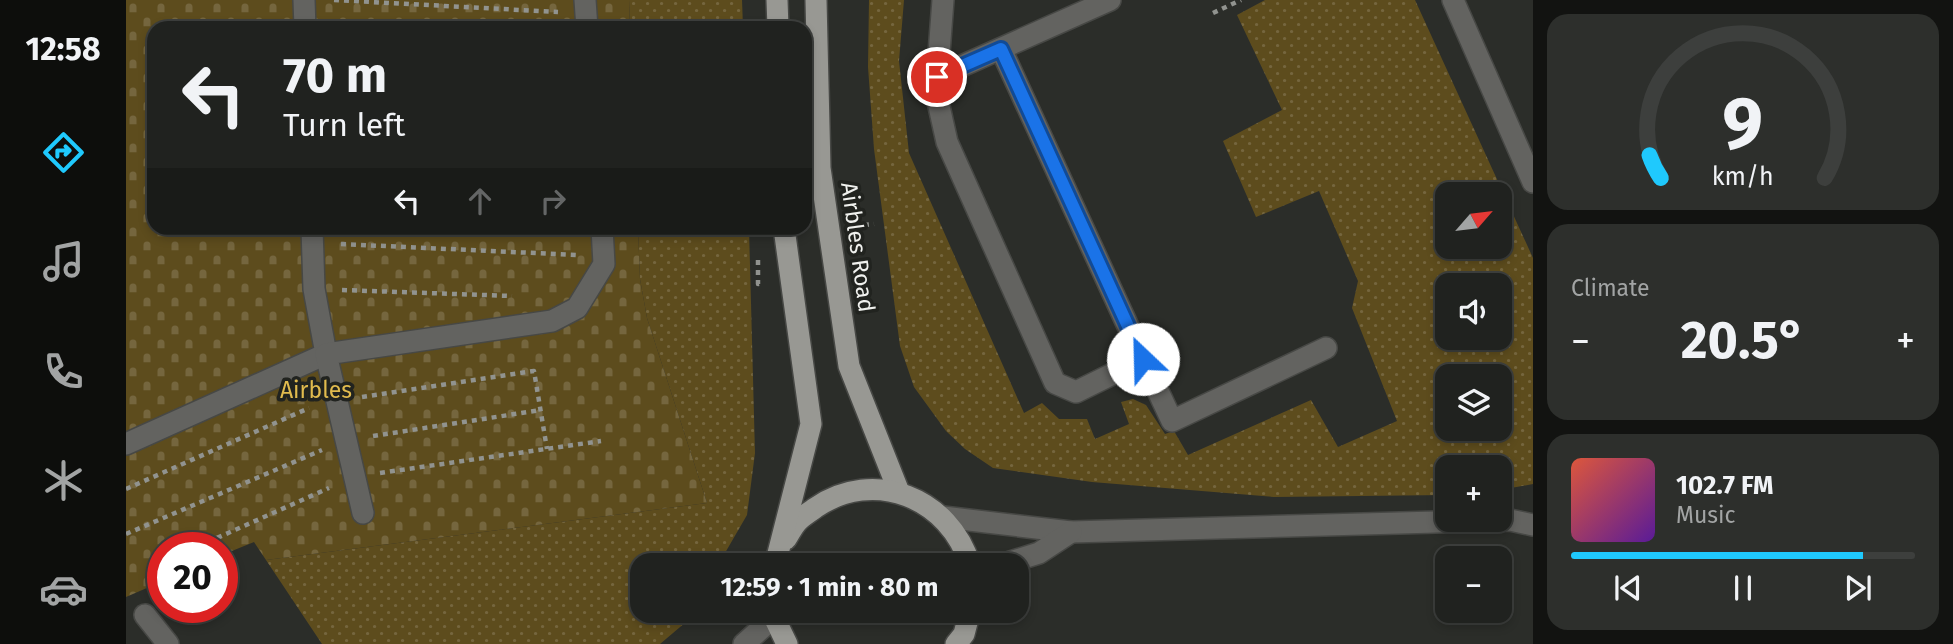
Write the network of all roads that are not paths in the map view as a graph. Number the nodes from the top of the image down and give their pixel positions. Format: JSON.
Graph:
{"nodes":[{"id":1,"x":304,"y":0,"type":"edge"},
{"id":2,"x":777,"y":0,"type":"edge"},
{"id":3,"x":816,"y":0,"type":"edge"},
{"id":4,"x":943,"y":0,"type":"edge"},
{"id":5,"x":1110,"y":0,"type":"edge"},
{"id":6,"x":1453,"y":0,"type":"edge"},
{"id":7,"x":305,"y":21,"type":"edge"},
{"id":8,"x":778,"y":21,"type":"edge"},
{"id":9,"x":1001,"y":49,"type":"junction"},
{"id":10,"x":937,"y":77,"type":"junction"},
{"id":11,"x":1533,"y":182,"type":"edge"},
{"id":12,"x":312,"y":235,"type":"edge"},
{"id":13,"x":602,"y":235,"type":"edge"},
{"id":14,"x":784,"y":235,"type":"edge"},
{"id":15,"x":1326,"y":348,"type":"dead end"},
{"id":16,"x":326,"y":354,"type":"junction"},
{"id":17,"x":1143,"y":359,"type":"junction"},
{"id":18,"x":126,"y":444,"type":"edge"},
{"id":19,"x":900,"y":492,"type":"junction"},
{"id":20,"x":363,"y":513,"type":"dead end"},
{"id":21,"x":1533,"y":513,"type":"edge"},
{"id":22,"x":943,"y":517,"type":"junction"},
{"id":23,"x":1512,"y":519,"type":"edge"},
{"id":24,"x":1512,"y":520,"type":"edge"},
{"id":25,"x":1435,"y":522,"type":"edge"},
{"id":26,"x":1533,"y":525,"type":"edge"},
{"id":27,"x":1071,"y":532,"type":"junction"},
{"id":28,"x":778,"y":553,"type":"edge"},
{"id":29,"x":779,"y":553,"type":"edge"},
{"id":30,"x":966,"y":553,"type":"edge"},
{"id":31,"x":1029,"y":556,"type":"edge"},
{"id":32,"x":145,"y":615,"type":"dead end"},
{"id":33,"x":765,"y":623,"type":"edge"},
{"id":34,"x":778,"y":623,"type":"edge"},
{"id":35,"x":967,"y":623,"type":"edge"},
{"id":36,"x":962,"y":641,"type":"edge"},
{"id":37,"x":168,"y":644,"type":"edge"},
{"id":38,"x":744,"y":644,"type":"edge"},
{"id":39,"x":787,"y":644,"type":"edge"}],
"edges":[{"from":1,"to":7,"type":"street"},
{"from":2,"to":8,"type":"main road"},
{"from":3,"to":19,"type":"main road","name":"Airbles Road"},
{"from":4,"to":10,"type":"street"},
{"from":5,"to":9,"type":"street"},
{"from":6,"to":11,"type":"street"},
{"from":9,"to":10,"type":"street"},
{"from":9,"to":17,"type":"street"},
{"from":10,"to":17,"type":"street"},
{"from":12,"to":16,"type":"street"},
{"from":13,"to":16,"type":"street"},
{"from":14,"to":28,"type":"main road"},
{"from":15,"to":17,"type":"street"},
{"from":16,"to":18,"type":"street"},
{"from":16,"to":20,"type":"street"},
{"from":19,"to":22,"type":"main road"},
{"from":19,"to":29,"type":"main road"},
{"from":21,"to":23,"type":"street"},
{"from":22,"to":27,"type":"street"},
{"from":22,"to":30,"type":"main road"},
{"from":24,"to":26,"type":"street"},
{"from":25,"to":27,"type":"street"},
{"from":27,"to":31,"type":"street"},
{"from":32,"to":37,"type":"street"},
{"from":33,"to":38,"type":"street"},
{"from":34,"to":39,"type":"main road"},
{"from":35,"to":36,"type":"main road"}]}
